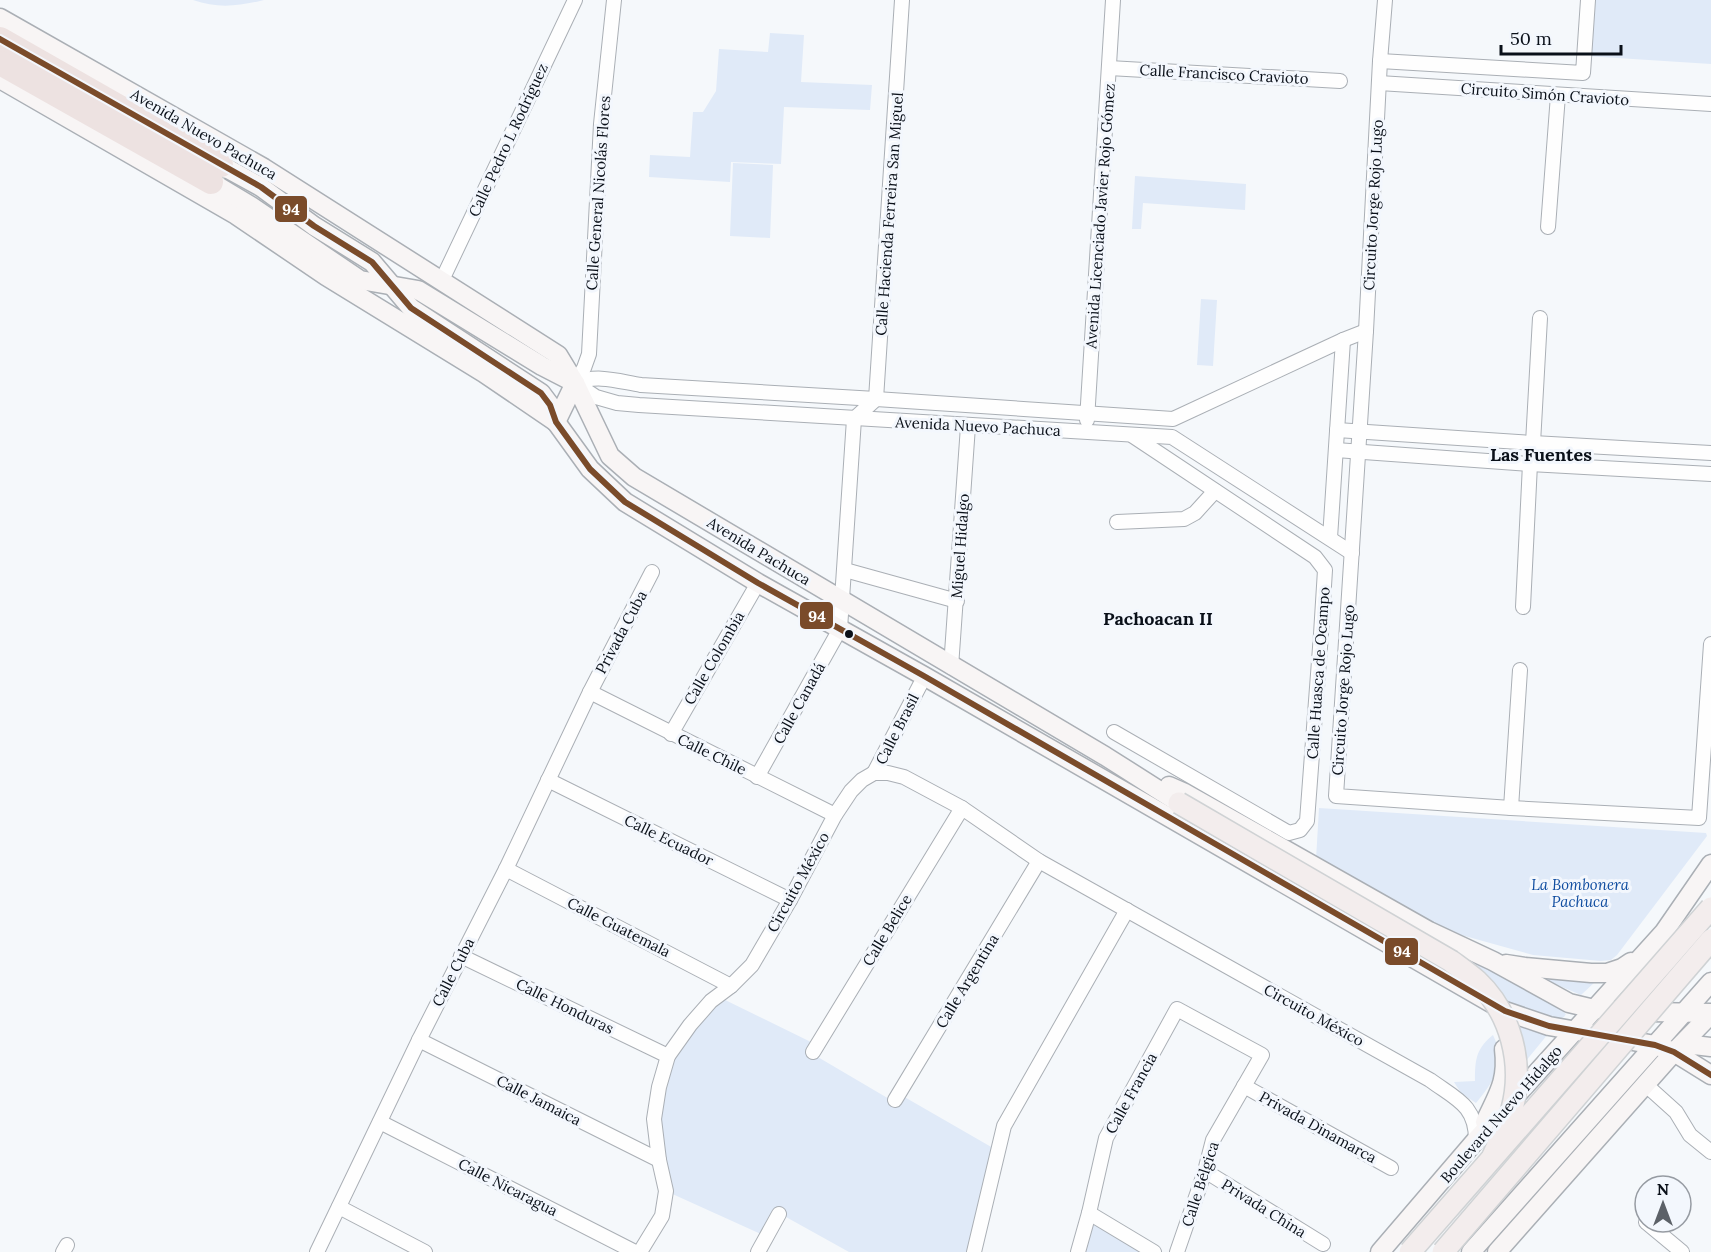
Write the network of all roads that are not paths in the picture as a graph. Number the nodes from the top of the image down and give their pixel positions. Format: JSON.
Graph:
{"nodes":[{"id":1,"x":575,"y":0,"type":"edge"},
{"id":2,"x":614,"y":0,"type":"edge"},
{"id":3,"x":902,"y":0,"type":"edge"},
{"id":4,"x":1113,"y":0,"type":"edge"},
{"id":5,"x":1384,"y":0,"type":"edge"},
{"id":6,"x":1588,"y":0,"type":"edge"},
{"id":7,"x":0,"y":18,"type":"edge"},
{"id":8,"x":0,"y":39,"type":"edge"},
{"id":9,"x":1380,"y":61,"type":"junction"},
{"id":10,"x":0,"y":63,"type":"edge"},
{"id":11,"x":1109,"y":68,"type":"junction"},
{"id":12,"x":0,"y":80,"type":"edge"},
{"id":13,"x":1340,"y":81,"type":"dead end"},
{"id":14,"x":1379,"y":83,"type":"junction"},
{"id":15,"x":1558,"y":95,"type":"junction"},
{"id":16,"x":1711,"y":104,"type":"edge"},
{"id":17,"x":216,"y":173,"type":"junction"},
{"id":18,"x":1548,"y":227,"type":"dead end"},
{"id":19,"x":442,"y":280,"type":"junction"},
{"id":20,"x":392,"y":285,"type":"junction"},
{"id":21,"x":1540,"y":318,"type":"dead end"},
{"id":22,"x":1366,"y":331,"type":"junction"},
{"id":23,"x":1343,"y":340,"type":"junction"},
{"id":24,"x":575,"y":383,"type":"junction"},
{"id":25,"x":876,"y":399,"type":"junction"},
{"id":26,"x":1088,"y":413,"type":"junction"},
{"id":27,"x":854,"y":419,"type":"junction"},
{"id":28,"x":1173,"y":419,"type":"junction"},
{"id":29,"x":556,"y":422,"type":"junction"},
{"id":30,"x":968,"y":426,"type":"junction"},
{"id":31,"x":1337,"y":429,"type":"junction"},
{"id":32,"x":1359,"y":431,"type":"junction"},
{"id":33,"x":1086,"y":432,"type":"junction"},
{"id":34,"x":1131,"y":435,"type":"junction"},
{"id":35,"x":1432,"y":436,"type":"junction"},
{"id":36,"x":1172,"y":437,"type":"junction"},
{"id":37,"x":1533,"y":443,"type":"junction"},
{"id":38,"x":1632,"y":449,"type":"junction"},
{"id":39,"x":1336,"y":450,"type":"junction"},
{"id":40,"x":1358,"y":451,"type":"junction"},
{"id":41,"x":1711,"y":453,"type":"edge"},
{"id":42,"x":1431,"y":457,"type":"junction"},
{"id":43,"x":1172,"y":461,"type":"junction"},
{"id":44,"x":1530,"y":464,"type":"junction"},
{"id":45,"x":1631,"y":470,"type":"junction"},
{"id":46,"x":1711,"y":474,"type":"edge"},
{"id":47,"x":1215,"y":490,"type":"junction"},
{"id":48,"x":1117,"y":522,"type":"dead end"},
{"id":49,"x":1330,"y":538,"type":"junction"},
{"id":50,"x":1352,"y":553,"type":"junction"},
{"id":51,"x":845,"y":570,"type":"junction"},
{"id":52,"x":652,"y":572,"type":"dead end"},
{"id":53,"x":758,"y":582,"type":"junction"},
{"id":54,"x":842,"y":601,"type":"junction"},
{"id":55,"x":957,"y":601,"type":"junction"},
{"id":56,"x":1523,"y":607,"type":"dead end"},
{"id":57,"x":840,"y":629,"type":"junction"},
{"id":58,"x":1711,"y":644,"type":"edge"},
{"id":59,"x":951,"y":667,"type":"junction"},
{"id":60,"x":1520,"y":670,"type":"dead end"},
{"id":61,"x":920,"y":685,"type":"dead end"},
{"id":62,"x":590,"y":692,"type":"junction"},
{"id":63,"x":1114,"y":732,"type":"dead end"},
{"id":64,"x":670,"y":734,"type":"junction"},
{"id":65,"x":1104,"y":756,"type":"junction"},
{"id":66,"x":874,"y":773,"type":"junction"},
{"id":67,"x":758,"y":777,"type":"junction"},
{"id":68,"x":548,"y":780,"type":"junction"},
{"id":69,"x":1179,"y":803,"type":"joint"},
{"id":70,"x":962,"y":808,"type":"junction"},
{"id":71,"x":1511,"y":808,"type":"junction"},
{"id":72,"x":835,"y":815,"type":"junction"},
{"id":73,"x":1039,"y":861,"type":"junction"},
{"id":74,"x":1711,"y":864,"type":"edge"},
{"id":75,"x":506,"y":869,"type":"junction"},
{"id":76,"x":790,"y":900,"type":"junction"},
{"id":77,"x":1711,"y":908,"type":"edge"},
{"id":78,"x":1127,"y":910,"type":"junction"},
{"id":79,"x":1664,"y":932,"type":"junction"},
{"id":80,"x":1711,"y":940,"type":"edge"},
{"id":81,"x":461,"y":956,"type":"junction"},
{"id":82,"x":1641,"y":956,"type":"junction"},
{"id":83,"x":1493,"y":961,"type":"junction"},
{"id":84,"x":1711,"y":982,"type":"edge"},
{"id":85,"x":731,"y":986,"type":"junction"},
{"id":86,"x":1471,"y":991,"type":"junction"},
{"id":87,"x":1594,"y":1009,"type":"junction"},
{"id":88,"x":1648,"y":1012,"type":"junction"},
{"id":89,"x":1684,"y":1013,"type":"junction"},
{"id":90,"x":1711,"y":1013,"type":"edge"},
{"id":91,"x":1574,"y":1031,"type":"junction"},
{"id":92,"x":1611,"y":1037,"type":"junction"},
{"id":93,"x":419,"y":1040,"type":"junction"},
{"id":94,"x":1654,"y":1045,"type":"junction"},
{"id":95,"x":1711,"y":1047,"type":"edge"},
{"id":96,"x":813,"y":1052,"type":"dead end"},
{"id":97,"x":1674,"y":1052,"type":"junction"},
{"id":98,"x":1262,"y":1054,"type":"joint"},
{"id":99,"x":668,"y":1056,"type":"junction"},
{"id":100,"x":1711,"y":1076,"type":"edge"},
{"id":101,"x":1646,"y":1085,"type":"junction"},
{"id":102,"x":1244,"y":1086,"type":"junction"},
{"id":103,"x":895,"y":1100,"type":"dead end"},
{"id":104,"x":1590,"y":1118,"type":"junction"},
{"id":105,"x":380,"y":1122,"type":"junction"},
{"id":106,"x":1612,"y":1123,"type":"junction"},
{"id":107,"x":1476,"y":1140,"type":"junction"},
{"id":108,"x":1711,"y":1152,"type":"edge"},
{"id":109,"x":1493,"y":1156,"type":"junction"},
{"id":110,"x":659,"y":1160,"type":"junction"},
{"id":111,"x":1391,"y":1168,"type":"dead end"},
{"id":112,"x":1205,"y":1171,"type":"junction"},
{"id":113,"x":339,"y":1207,"type":"junction"},
{"id":114,"x":1089,"y":1213,"type":"junction"},
{"id":115,"x":779,"y":1214,"type":"dead end"},
{"id":116,"x":1661,"y":1234,"type":"edge"},
{"id":117,"x":1323,"y":1244,"type":"dead end"},
{"id":118,"x":317,"y":1252,"type":"edge"},
{"id":119,"x":425,"y":1252,"type":"edge"},
{"id":120,"x":637,"y":1252,"type":"edge"},
{"id":121,"x":758,"y":1252,"type":"edge"},
{"id":122,"x":974,"y":1252,"type":"edge"},
{"id":123,"x":1078,"y":1252,"type":"edge"},
{"id":124,"x":1154,"y":1252,"type":"edge"},
{"id":125,"x":1177,"y":1252,"type":"edge"},
{"id":126,"x":1380,"y":1252,"type":"edge"},
{"id":127,"x":1410,"y":1252,"type":"edge"},
{"id":128,"x":1443,"y":1252,"type":"edge"},
{"id":129,"x":1471,"y":1252,"type":"edge"},
{"id":130,"x":1497,"y":1252,"type":"edge"},
{"id":131,"x":1683,"y":1252,"type":"edge"}],
"edges":[{"from":1,"to":19,"type":"street","name":"Calle Pedro L Rodríguez"},
{"from":2,"to":24,"type":"street","name":"Calle General Nicolás Flores"},
{"from":3,"to":25,"type":"street","name":"Calle Hacienda Ferreira San Miguel"},
{"from":4,"to":11,"type":"street","name":"Avenida Licenciado Javier Rojo Gómez"},
{"from":5,"to":9,"type":"street","name":"Circuito Jorge Rojo Lugo"},
{"from":6,"to":9,"type":"street","name":"Circuito Simón Cravioto"},
{"from":7,"to":19,"type":"main road","name":"Avenida Nuevo Pachuca"},
{"from":8,"to":17,"type":"highway"},
{"from":9,"to":14,"type":"street","name":"Circuito Jorge Rojo Lugo"},
{"from":10,"to":17,"type":"highway"},
{"from":11,"to":13,"type":"street","name":"Calle Francisco Cravioto"},
{"from":11,"to":26,"type":"street","name":"Avenida Licenciado Javier Rojo Gómez"},
{"from":12,"to":29,"type":"main road"},
{"from":14,"to":15,"type":"street","name":"Circuito Simón Cravioto"},
{"from":14,"to":22,"type":"street","name":"Circuito Jorge Rojo Lugo"},
{"from":15,"to":16,"type":"street","name":"Circuito Simón Cravioto"},
{"from":15,"to":18,"type":"street"},
{"from":17,"to":20,"type":"main road"},
{"from":19,"to":24,"type":"main road","name":"Avenida Nuevo Pachuca"},
{"from":20,"to":24,"type":"main road"},
{"from":20,"to":29,"type":"main road"},
{"from":21,"to":37,"type":"street"},
{"from":22,"to":23,"type":"street","name":"Avenida Nuevo Pachuca"},
{"from":22,"to":32,"type":"street","name":"Circuito Jorge Rojo Lugo"},
{"from":23,"to":28,"type":"street","name":"Avenida Nuevo Pachuca"},
{"from":23,"to":31,"type":"street"},
{"from":24,"to":25,"type":"street","name":"Avenida Nuevo Pachuca"},
{"from":24,"to":27,"type":"street","name":"Avenida Nuevo Pachuca"},
{"from":24,"to":29,"type":"main road"},
{"from":24,"to":54,"type":"main road","name":"Avenida Pachuca"},
{"from":25,"to":26,"type":"street","name":"Avenida Nuevo Pachuca"},
{"from":25,"to":27,"type":"street"},
{"from":26,"to":28,"type":"street","name":"Avenida Nuevo Pachuca"},
{"from":26,"to":33,"type":"street","name":"Avenida Licenciado Javier Rojo Gómez"},
{"from":27,"to":30,"type":"street","name":"Avenida Nuevo Pachuca"},
{"from":27,"to":51,"type":"street"},
{"from":28,"to":36,"type":"street"},
{"from":29,"to":53,"type":"main road","name":"Avenida Pachuca"},
{"from":30,"to":33,"type":"street","name":"Avenida Nuevo Pachuca"},
{"from":30,"to":55,"type":"street","name":"Miguel Hidalgo"},
{"from":31,"to":32,"type":"street"},
{"from":31,"to":39,"type":"street"},
{"from":32,"to":35,"type":"street"},
{"from":32,"to":40,"type":"street","name":"Circuito Jorge Rojo Lugo"},
{"from":33,"to":34,"type":"street","name":"Avenida Nuevo Pachuca"},
{"from":34,"to":36,"type":"street","name":"Avenida Nuevo Pachuca"},
{"from":34,"to":43,"type":"street","name":"Calle Huasca de Ocampo"},
{"from":35,"to":37,"type":"street"},
{"from":35,"to":42,"type":"street"},
{"from":36,"to":43,"type":"street"},
{"from":36,"to":49,"type":"street","name":"Avenida Nuevo Pachuca"},
{"from":37,"to":38,"type":"street"},
{"from":38,"to":41,"type":"street"},
{"from":38,"to":45,"type":"street"},
{"from":39,"to":40,"type":"street"},
{"from":39,"to":49,"type":"street"},
{"from":40,"to":42,"type":"street"},
{"from":40,"to":50,"type":"street","name":"Circuito Jorge Rojo Lugo"},
{"from":42,"to":44,"type":"street"},
{"from":43,"to":47,"type":"street","name":"Calle Huasca de Ocampo"},
{"from":44,"to":45,"type":"street"},
{"from":44,"to":56,"type":"street"},
{"from":45,"to":46,"type":"street"},
{"from":47,"to":48,"type":"street"},
{"from":47,"to":63,"type":"street","name":"Calle Huasca de Ocampo"},
{"from":49,"to":50,"type":"street","name":"Avenida Nuevo Pachuca"},
{"from":50,"to":71,"type":"street","name":"Circuito Jorge Rojo Lugo"},
{"from":51,"to":54,"type":"street"},
{"from":51,"to":55,"type":"street"},
{"from":52,"to":62,"type":"street","name":"Privada Cuba"},
{"from":53,"to":57,"type":"main road","name":"Avenida Pachuca"},
{"from":53,"to":64,"type":"street","name":"Calle Colombia"},
{"from":54,"to":57,"type":"street"},
{"from":54,"to":59,"type":"main road","name":"Avenida Pachuca"},
{"from":55,"to":59,"type":"street","name":"Miguel Hidalgo"},
{"from":57,"to":67,"type":"street","name":"Calle Canadá"},
{"from":57,"to":86,"type":"main road","name":"Avenida Pachuca"},
{"from":58,"to":71,"type":"street","name":"Circuito Jorge Rojo Lugo"},
{"from":59,"to":65,"type":"main road","name":"Avenida Pachuca"},
{"from":60,"to":71,"type":"street"},
{"from":61,"to":66,"type":"street","name":"Calle Brasil"},
{"from":62,"to":64,"type":"street","name":"Calle Chile"},
{"from":62,"to":68,"type":"street","name":"Calle Cuba"},
{"from":64,"to":67,"type":"street","name":"Calle Chile"},
{"from":65,"to":69,"type":"main road"},
{"from":65,"to":83,"type":"main road"},
{"from":66,"to":70,"type":"street","name":"Circuito México"},
{"from":66,"to":72,"type":"street","name":"Circuito México"},
{"from":67,"to":72,"type":"street","name":"Calle Chile"},
{"from":68,"to":75,"type":"street","name":"Calle Cuba"},
{"from":68,"to":76,"type":"street","name":"Calle Ecuador"},
{"from":69,"to":109,"type":"main road","bridge":true},
{"from":70,"to":73,"type":"street","name":"Circuito México"},
{"from":70,"to":96,"type":"street","name":"Calle Belice"},
{"from":72,"to":76,"type":"street","name":"Circuito México"},
{"from":73,"to":78,"type":"street","name":"Circuito México"},
{"from":73,"to":103,"type":"street","name":"Calle Argentina"},
{"from":74,"to":79,"type":"main road","name":"Boulevard Nuevo Hidalgo"},
{"from":75,"to":81,"type":"street","name":"Calle Cuba"},
{"from":75,"to":85,"type":"street","name":"Calle Guatemala"},
{"from":76,"to":85,"type":"street","name":"Circuito México"},
{"from":77,"to":109,"type":"main road","name":"Boulevard Nuevo Hidalgo","bridge":true},
{"from":78,"to":107,"type":"street","name":"Circuito México"},
{"from":78,"to":122,"type":"street"},
{"from":79,"to":82,"type":"main road","name":"Boulevard Nuevo Hidalgo"},
{"from":79,"to":88,"type":"main road"},
{"from":80,"to":128,"type":"main road","bridge":true},
{"from":81,"to":93,"type":"street","name":"Calle Cuba"},
{"from":81,"to":99,"type":"street","name":"Calle Honduras"},
{"from":82,"to":83,"type":"main road"},
{"from":82,"to":87,"type":"main road","name":"Boulevard Nuevo Hidalgo"},
{"from":83,"to":87,"type":"main road"},
{"from":84,"to":89,"type":"main road"},
{"from":85,"to":99,"type":"street","name":"Circuito México"},
{"from":86,"to":91,"type":"main road","name":"Avenida Pachuca"},
{"from":86,"to":107,"type":"main road"},
{"from":87,"to":88,"type":"main road"},
{"from":87,"to":91,"type":"main road","name":"Boulevard Nuevo Hidalgo"},
{"from":87,"to":92,"type":"main road"},
{"from":88,"to":89,"type":"main road"},
{"from":88,"to":94,"type":"main road"},
{"from":89,"to":90,"type":"main road"},
{"from":89,"to":94,"type":"main road"},
{"from":90,"to":97,"type":"main road"},
{"from":91,"to":92,"type":"main road"},
{"from":91,"to":107,"type":"main road","name":"Boulevard Nuevo Hidalgo"},
{"from":92,"to":94,"type":"main road"},
{"from":92,"to":104,"type":"main road"},
{"from":93,"to":105,"type":"street","name":"Calle Cuba"},
{"from":93,"to":110,"type":"street","name":"Calle Jamaica"},
{"from":94,"to":97,"type":"main road"},
{"from":94,"to":104,"type":"main road"},
{"from":94,"to":106,"type":"main road"},
{"from":95,"to":97,"type":"main road"},
{"from":97,"to":100,"type":"main road"},
{"from":97,"to":101,"type":"main road"},
{"from":98,"to":102,"type":"street","name":"Calle Bélgica"},
{"from":98,"to":114,"type":"street","name":"Calle Francia"},
{"from":99,"to":110,"type":"street","name":"Circuito México"},
{"from":100,"to":101,"type":"main road"},
{"from":101,"to":106,"type":"main road"},
{"from":101,"to":108,"type":"street"},
{"from":102,"to":111,"type":"street","name":"Privada Dinamarca"},
{"from":102,"to":112,"type":"street","name":"Calle Bélgica"},
{"from":104,"to":129,"type":"main road"},
{"from":105,"to":113,"type":"street","name":"Calle Cuba"},
{"from":105,"to":120,"type":"street","name":"Calle Nicaragua"},
{"from":106,"to":130,"type":"main road"},
{"from":107,"to":126,"type":"main road","name":"Boulevard Nuevo Hidalgo"},
{"from":109,"to":127,"type":"main road","name":"Boulevard Nuevo Hidalgo","bridge":true},
{"from":110,"to":120,"type":"street","name":"Circuito México"},
{"from":112,"to":117,"type":"street","name":"Privada China"},
{"from":112,"to":125,"type":"street","name":"Calle Bélgica"},
{"from":113,"to":118,"type":"street","name":"Calle Cuba"},
{"from":113,"to":119,"type":"street"},
{"from":114,"to":123,"type":"street","name":"Calle Francia"},
{"from":114,"to":124,"type":"street"},
{"from":115,"to":121,"type":"street"},
{"from":116,"to":131,"type":"street"}]}
